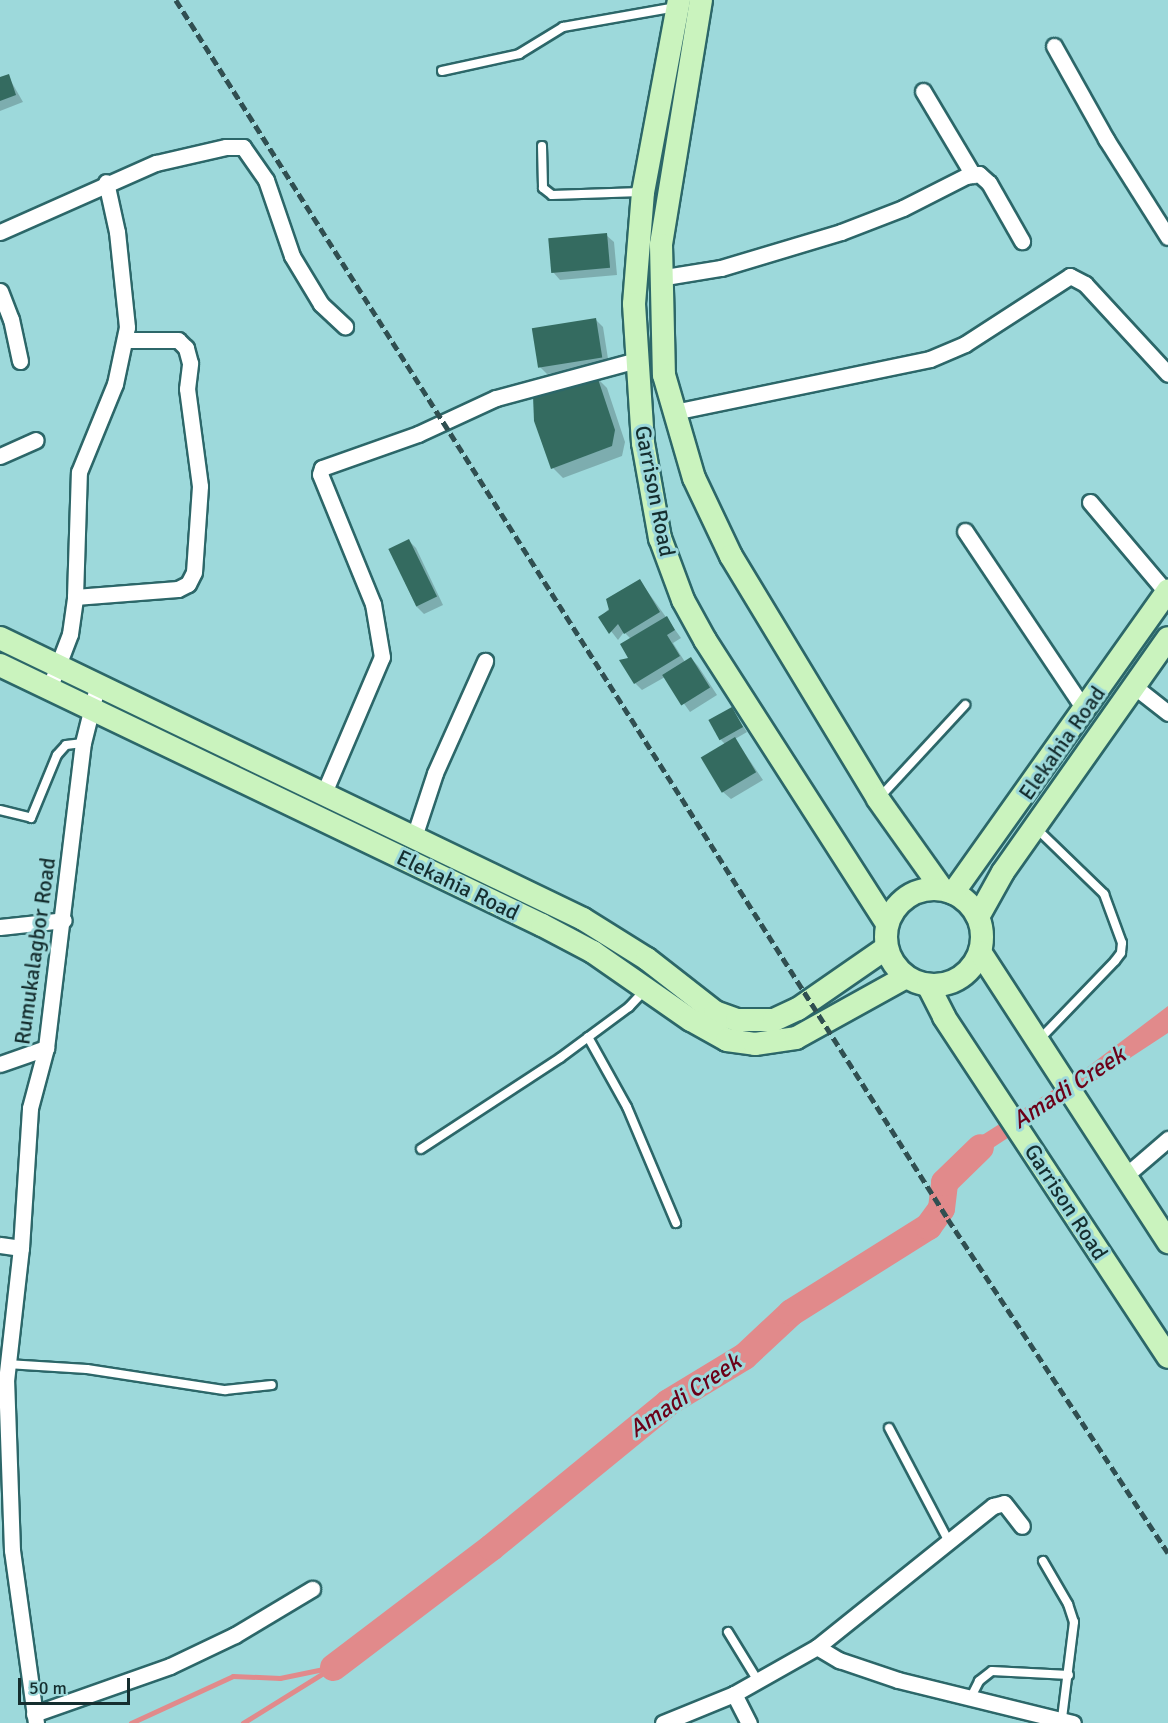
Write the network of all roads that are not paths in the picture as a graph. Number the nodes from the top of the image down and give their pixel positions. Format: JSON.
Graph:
{"nodes":[{"id":1,"x":701,"y":0,"type":"edge"},
{"id":2,"x":678,"y":3,"type":"edge"},
{"id":3,"x":1054,"y":46,"type":"dead end"},
{"id":4,"x":442,"y":71,"type":"dead end"},
{"id":5,"x":923,"y":91,"type":"dead end"},
{"id":6,"x":542,"y":146,"type":"dead end"},
{"id":7,"x":973,"y":175,"type":"junction"},
{"id":8,"x":106,"y":182,"type":"junction"},
{"id":9,"x":643,"y":192,"type":"junction"},
{"id":10,"x":0,"y":232,"type":"edge"},
{"id":11,"x":1168,"y":237,"type":"edge"},
{"id":12,"x":1022,"y":241,"type":"dead end"},
{"id":13,"x":659,"y":278,"type":"junction"},
{"id":14,"x":0,"y":291,"type":"edge"},
{"id":15,"x":345,"y":326,"type":"dead end"},
{"id":16,"x":126,"y":340,"type":"junction"},
{"id":17,"x":637,"y":360,"type":"junction"},
{"id":18,"x":20,"y":361,"type":"dead end"},
{"id":19,"x":1168,"y":374,"type":"edge"},
{"id":20,"x":674,"y":412,"type":"junction"},
{"id":21,"x":36,"y":440,"type":"dead end"},
{"id":22,"x":0,"y":456,"type":"edge"},
{"id":23,"x":1090,"y":502,"type":"dead end"},
{"id":24,"x":965,"y":531,"type":"dead end"},
{"id":25,"x":1167,"y":592,"type":"edge"},
{"id":26,"x":75,"y":597,"type":"junction"},
{"id":27,"x":0,"y":638,"type":"edge"},
{"id":28,"x":1168,"y":638,"type":"edge"},
{"id":29,"x":486,"y":661,"type":"dead end"},
{"id":30,"x":0,"y":665,"type":"edge"},
{"id":31,"x":57,"y":666,"type":"junction"},
{"id":32,"x":97,"y":687,"type":"junction"},
{"id":33,"x":1135,"y":687,"type":"junction"},
{"id":34,"x":49,"y":689,"type":"junction"},
{"id":35,"x":965,"y":705,"type":"dead end"},
{"id":36,"x":89,"y":709,"type":"junction"},
{"id":37,"x":1085,"y":710,"type":"junction"},
{"id":38,"x":1168,"y":713,"type":"edge"},
{"id":39,"x":83,"y":743,"type":"junction"},
{"id":40,"x":323,"y":795,"type":"junction"},
{"id":41,"x":878,"y":799,"type":"junction"},
{"id":42,"x":0,"y":810,"type":"edge"},
{"id":43,"x":1035,"y":826,"type":"junction"},
{"id":44,"x":414,"y":837,"type":"junction"},
{"id":45,"x":947,"y":891,"type":"junction"},
{"id":46,"x":978,"y":917,"type":"junction"},
{"id":47,"x":64,"y":920,"type":"junction"},
{"id":48,"x":887,"y":924,"type":"junction"},
{"id":49,"x":0,"y":927,"type":"edge"},
{"id":50,"x":886,"y":948,"type":"junction"},
{"id":51,"x":980,"y":952,"type":"junction"},
{"id":52,"x":906,"y":977,"type":"junction"},
{"id":53,"x":928,"y":985,"type":"junction"},
{"id":54,"x":647,"y":987,"type":"junction"},
{"id":55,"x":588,"y":1038,"type":"junction"},
{"id":56,"x":1039,"y":1040,"type":"junction"},
{"id":57,"x":46,"y":1048,"type":"junction"},
{"id":58,"x":0,"y":1064,"type":"edge"},
{"id":59,"x":1168,"y":1139,"type":"edge"},
{"id":60,"x":421,"y":1149,"type":"dead end"},
{"id":61,"x":1125,"y":1176,"type":"junction"},
{"id":62,"x":676,"y":1223,"type":"dead end"},
{"id":63,"x":1168,"y":1242,"type":"edge"},
{"id":64,"x":0,"y":1245,"type":"edge"},
{"id":65,"x":21,"y":1248,"type":"junction"},
{"id":66,"x":1168,"y":1357,"type":"edge"},
{"id":67,"x":7,"y":1364,"type":"junction"},
{"id":68,"x":3,"y":1381,"type":"edge"},
{"id":69,"x":272,"y":1385,"type":"dead end"},
{"id":70,"x":889,"y":1428,"type":"dead end"},
{"id":71,"x":1022,"y":1526,"type":"dead end"},
{"id":72,"x":948,"y":1540,"type":"junction"},
{"id":73,"x":6,"y":1551,"type":"edge"},
{"id":74,"x":1043,"y":1560,"type":"dead end"},
{"id":75,"x":312,"y":1589,"type":"dead end"},
{"id":76,"x":728,"y":1632,"type":"dead end"},
{"id":77,"x":817,"y":1647,"type":"junction"},
{"id":78,"x":1069,"y":1675,"type":"junction"},
{"id":79,"x":758,"y":1681,"type":"junction"},
{"id":80,"x":734,"y":1694,"type":"junction"},
{"id":81,"x":970,"y":1699,"type":"junction"},
{"id":82,"x":35,"y":1719,"type":"edge"},
{"id":83,"x":1067,"y":1721,"type":"edge"},
{"id":84,"x":663,"y":1723,"type":"edge"},
{"id":85,"x":749,"y":1723,"type":"edge"}],
"edges":[{"from":1,"to":13,"type":"main road","name":"Garrison Road"},
{"from":2,"to":4,"type":"lane"},
{"from":2,"to":9,"type":"main road","name":"Garrison Road"},
{"from":3,"to":11,"type":"street"},
{"from":5,"to":7,"type":"street"},
{"from":6,"to":9,"type":"lane"},
{"from":7,"to":12,"type":"street"},
{"from":7,"to":13,"type":"street"},
{"from":8,"to":10,"type":"street"},
{"from":8,"to":15,"type":"street"},
{"from":8,"to":16,"type":"street"},
{"from":9,"to":17,"type":"main road","name":"Garrison Road"},
{"from":13,"to":20,"type":"main road","name":"Garrison Road"},
{"from":14,"to":18,"type":"street"},
{"from":16,"to":26,"type":"street"},
{"from":16,"to":26,"type":"street"},
{"from":17,"to":40,"type":"street"},
{"from":17,"to":48,"type":"main road","name":"Garrison Road"},
{"from":19,"to":20,"type":"street"},
{"from":20,"to":41,"type":"main road","name":"Garrison Road"},
{"from":21,"to":22,"type":"street"},
{"from":23,"to":25,"type":"street"},
{"from":24,"to":37,"type":"street"},
{"from":25,"to":37,"type":"main road","name":"Elekahia Road"},
{"from":26,"to":31,"type":"street"},
{"from":27,"to":31,"type":"main road","name":"Elekahia Road"},
{"from":28,"to":33,"type":"main road","name":"Elekahia Road"},
{"from":29,"to":44,"type":"street"},
{"from":30,"to":34,"type":"main road","name":"Elekahia Road"},
{"from":31,"to":32,"type":"main road","name":"Elekahia Road"},
{"from":31,"to":34,"type":"street"},
{"from":32,"to":36,"type":"street","name":"Rumukalagbor Road"},
{"from":32,"to":40,"type":"main road","name":"Elekahia Road"},
{"from":33,"to":38,"type":"street"},
{"from":33,"to":43,"type":"main road","name":"Elekahia Road"},
{"from":34,"to":36,"type":"main road","name":"Elekahia Road"},
{"from":35,"to":41,"type":"lane"},
{"from":36,"to":39,"type":"street","name":"Rumukalagbor Road"},
{"from":36,"to":54,"type":"main road","name":"Elekahia Road"},
{"from":37,"to":45,"type":"main road","name":"Elekahia Road"},
{"from":39,"to":42,"type":"lane"},
{"from":39,"to":47,"type":"street","name":"Rumukalagbor Road"},
{"from":40,"to":44,"type":"main road","name":"Elekahia Road"},
{"from":41,"to":45,"type":"main road","name":"Garrison Road"},
{"from":43,"to":46,"type":"main road","name":"Elekahia Road"},
{"from":43,"to":56,"type":"lane"},
{"from":44,"to":50,"type":"main road","name":"Elekahia Road"},
{"from":45,"to":46,"type":"main road"},
{"from":45,"to":48,"type":"main road"},
{"from":46,"to":51,"type":"main road"},
{"from":47,"to":49,"type":"street"},
{"from":47,"to":57,"type":"street","name":"Rumukalagbor Road"},
{"from":48,"to":50,"type":"main road"},
{"from":50,"to":52,"type":"main road"},
{"from":51,"to":53,"type":"main road"},
{"from":51,"to":56,"type":"main road"},
{"from":52,"to":53,"type":"main road"},
{"from":52,"to":54,"type":"main road","name":"Elekahia Road"},
{"from":53,"to":66,"type":"main road","name":"Garrison Road"},
{"from":54,"to":55,"type":"lane"},
{"from":55,"to":60,"type":"lane"},
{"from":55,"to":62,"type":"lane"},
{"from":56,"to":61,"type":"main road"},
{"from":57,"to":58,"type":"street"},
{"from":57,"to":65,"type":"street","name":"Rumukalagbor Road"},
{"from":59,"to":61,"type":"street"},
{"from":61,"to":63,"type":"main road"},
{"from":64,"to":65,"type":"street"},
{"from":65,"to":67,"type":"street","name":"Rumukalagbor Road"},
{"from":67,"to":68,"type":"street","name":"Rumukalagbor Road"},
{"from":67,"to":69,"type":"lane"},
{"from":68,"to":73,"type":"street","name":"Rumukalagbor Road"},
{"from":70,"to":72,"type":"lane"},
{"from":71,"to":72,"type":"street"},
{"from":72,"to":77,"type":"street"},
{"from":73,"to":82,"type":"street","name":"Rumukalagbor Road"},
{"from":74,"to":78,"type":"lane"},
{"from":75,"to":82,"type":"street"},
{"from":76,"to":79,"type":"lane"},
{"from":77,"to":79,"type":"street"},
{"from":77,"to":81,"type":"street"},
{"from":78,"to":81,"type":"lane"},
{"from":78,"to":83,"type":"lane"},
{"from":79,"to":80,"type":"street"},
{"from":80,"to":84,"type":"street"},
{"from":80,"to":85,"type":"street"},
{"from":81,"to":83,"type":"street"}]}
